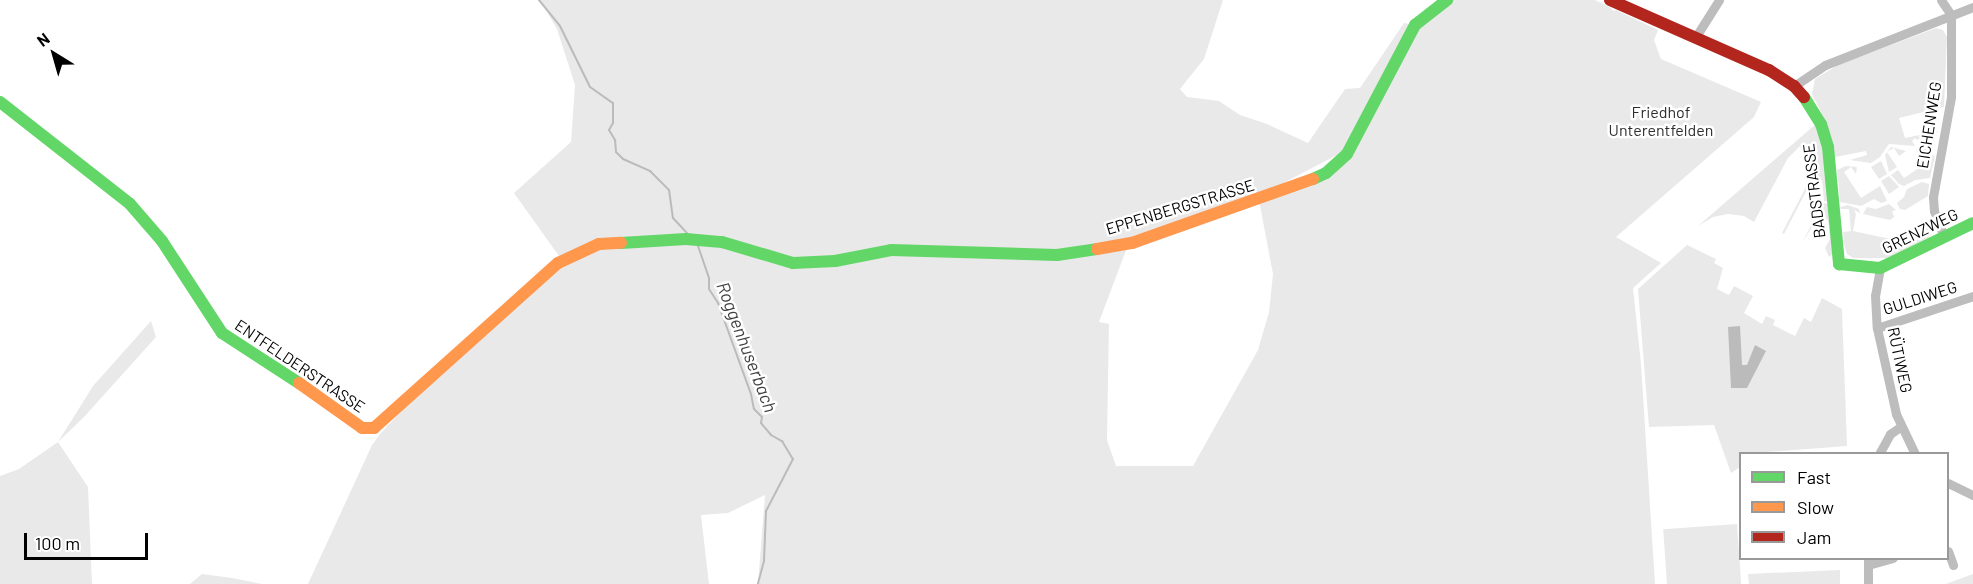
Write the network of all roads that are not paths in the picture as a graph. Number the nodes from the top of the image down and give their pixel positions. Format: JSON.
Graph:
{"nodes":[{"id":1,"x":1447,"y":0,"type":"edge"},
{"id":2,"x":1610,"y":0,"type":"edge"},
{"id":3,"x":1719,"y":0,"type":"edge"},
{"id":4,"x":1941,"y":0,"type":"edge"},
{"id":5,"x":1973,"y":7,"type":"edge"},
{"id":6,"x":1951,"y":15,"type":"junction"},
{"id":7,"x":1695,"y":38,"type":"junction"},
{"id":8,"x":1794,"y":86,"type":"junction"},
{"id":9,"x":0,"y":102,"type":"edge"},
{"id":10,"x":1973,"y":223,"type":"edge"},
{"id":11,"x":1944,"y":237,"type":"junction"},
{"id":12,"x":686,"y":239,"type":"joint"},
{"id":13,"x":1880,"y":268,"type":"junction"},
{"id":14,"x":1973,"y":296,"type":"edge"},
{"id":15,"x":1877,"y":328,"type":"junction"},
{"id":16,"x":1900,"y":427,"type":"junction"},
{"id":17,"x":1880,"y":452,"type":"edge"},
{"id":18,"x":1914,"y":452,"type":"edge"},
{"id":19,"x":1949,"y":484,"type":"edge"},
{"id":20,"x":1973,"y":495,"type":"edge"},
{"id":21,"x":1949,"y":556,"type":"edge"},
{"id":22,"x":1868,"y":562,"type":"edge"},
{"id":23,"x":1953,"y":565,"type":"dead end"},
{"id":24,"x":1868,"y":584,"type":"edge"}],
"edges":[{"from":1,"to":12,"type":"street","name":"EPPENBERGSTRASSE"},
{"from":2,"to":7,"type":"street"},
{"from":3,"to":7,"type":"street"},
{"from":4,"to":6,"type":"street"},
{"from":5,"to":6,"type":"street"},
{"from":6,"to":8,"type":"street"},
{"from":6,"to":11,"type":"street","name":"EICHENWEG"},
{"from":7,"to":8,"type":"street"},
{"from":8,"to":13,"type":"street","name":"BADSTRASSE"},
{"from":9,"to":12,"type":"street","name":"ENTFELDERSTRASSE"},
{"from":10,"to":11,"type":"street","name":"GRENZWEG"},
{"from":11,"to":13,"type":"street","name":"GRENZWEG"},
{"from":13,"to":15,"type":"street","name":"RÜTIWEG"},
{"from":14,"to":15,"type":"street","name":"GULDIWEG"},
{"from":15,"to":16,"type":"street","name":"RÜTIWEG"},
{"from":16,"to":17,"type":"street"},
{"from":16,"to":18,"type":"street","name":"RÜTIWEG"},
{"from":19,"to":20,"type":"street"},
{"from":21,"to":23,"type":"street"},
{"from":22,"to":24,"type":"street"}]}
